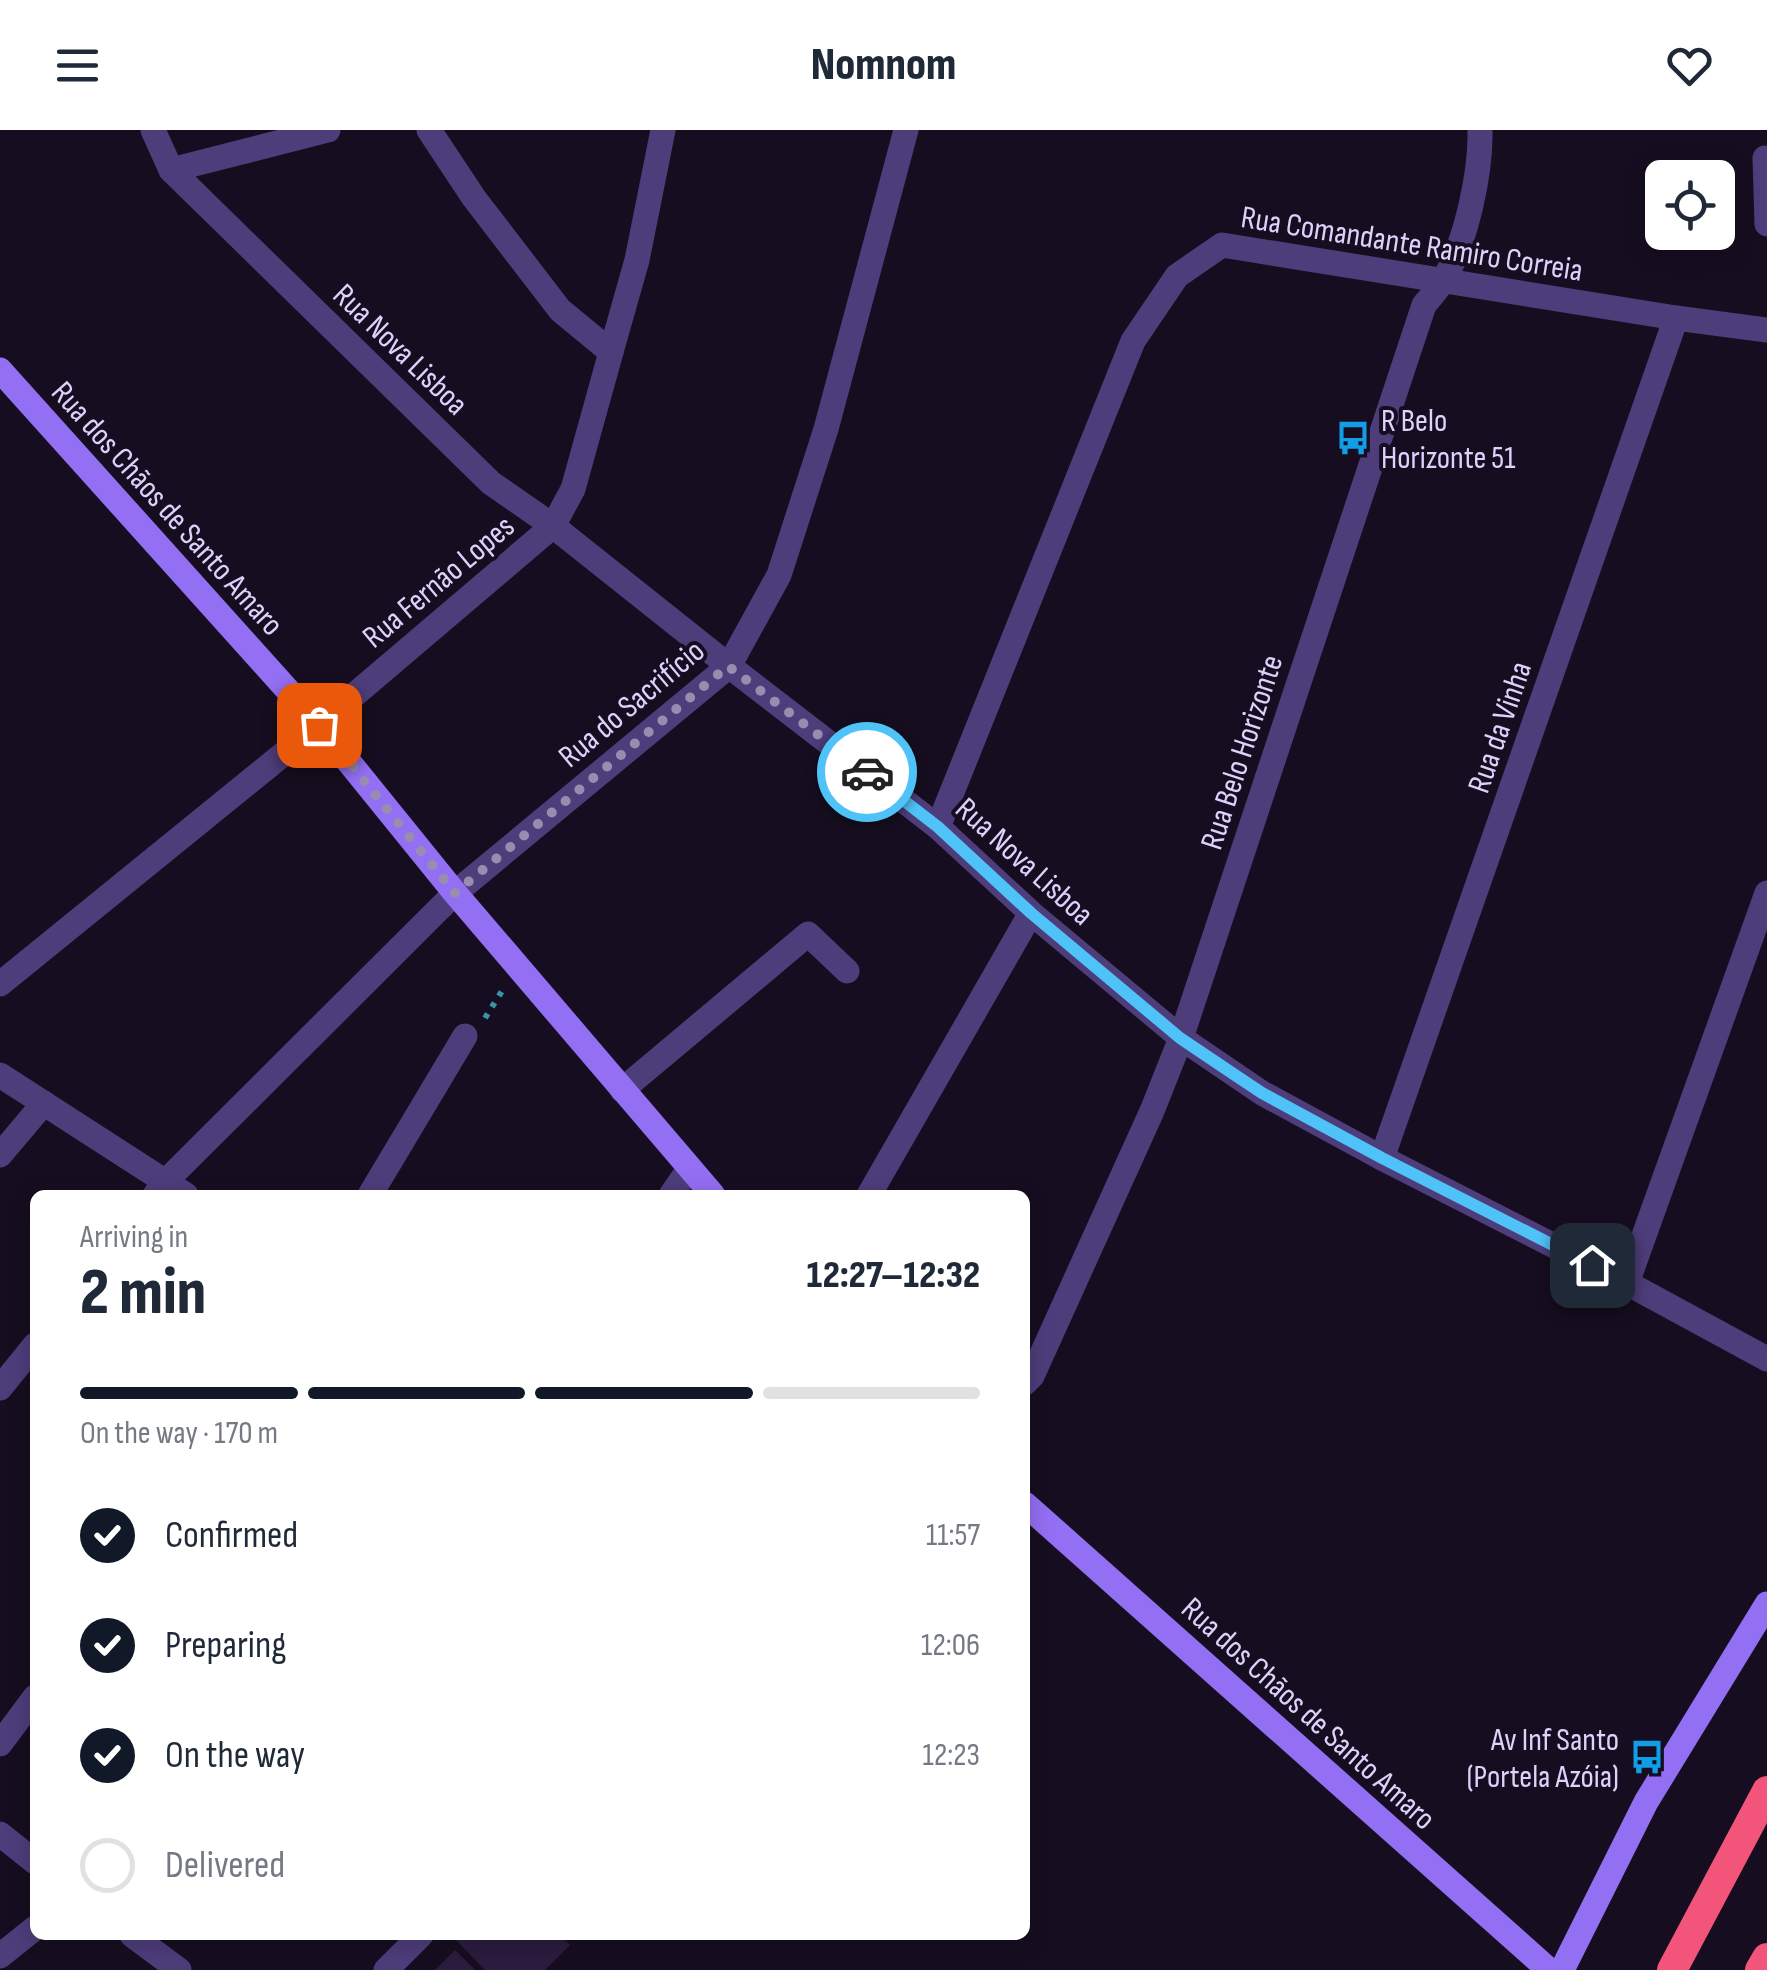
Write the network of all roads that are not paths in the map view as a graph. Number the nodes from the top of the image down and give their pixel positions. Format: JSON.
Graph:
{"nodes":[{"id":1,"x":153,"y":130,"type":"edge"},
{"id":2,"x":328,"y":130,"type":"edge"},
{"id":3,"x":429,"y":130,"type":"edge"},
{"id":4,"x":663,"y":130,"type":"edge"},
{"id":5,"x":906,"y":130,"type":"edge"},
{"id":6,"x":1480,"y":130,"type":"edge"},
{"id":7,"x":1764,"y":158,"type":"dead end"},
{"id":8,"x":172,"y":170,"type":"junction"},
{"id":9,"x":1767,"y":224,"type":"edge"},
{"id":10,"x":1444,"y":280,"type":"junction"},
{"id":11,"x":1676,"y":318,"type":"junction"},
{"id":12,"x":1767,"y":330,"type":"edge"},
{"id":13,"x":612,"y":352,"type":"junction"},
{"id":14,"x":0,"y":370,"type":"edge"},
{"id":15,"x":553,"y":526,"type":"junction"},
{"id":16,"x":728,"y":666,"type":"junction"},
{"id":17,"x":319,"y":725,"type":"junction"},
{"id":18,"x":938,"y":827,"type":"junction"},
{"id":19,"x":455,"y":893,"type":"junction"},
{"id":20,"x":1767,"y":893,"type":"edge"},
{"id":21,"x":1031,"y":913,"type":"junction"},
{"id":22,"x":847,"y":971,"type":"dead end"},
{"id":23,"x":0,"y":984,"type":"edge"},
{"id":24,"x":465,"y":1036,"type":"road end"},
{"id":25,"x":1180,"y":1038,"type":"junction"},
{"id":26,"x":0,"y":1075,"type":"edge"},
{"id":27,"x":622,"y":1090,"type":"junction"},
{"id":28,"x":44,"y":1103,"type":"junction"},
{"id":29,"x":0,"y":1155,"type":"edge"},
{"id":30,"x":1382,"y":1158,"type":"junction"},
{"id":31,"x":689,"y":1168,"type":"junction"},
{"id":32,"x":169,"y":1190,"type":"edge"},
{"id":33,"x":373,"y":1190,"type":"edge"},
{"id":34,"x":674,"y":1190,"type":"edge"},
{"id":35,"x":709,"y":1190,"type":"edge"},
{"id":36,"x":873,"y":1190,"type":"edge"},
{"id":37,"x":1627,"y":1283,"type":"junction"},
{"id":38,"x":30,"y":1351,"type":"edge"},
{"id":39,"x":1767,"y":1359,"type":"edge"},
{"id":40,"x":1030,"y":1378,"type":"edge"},
{"id":41,"x":0,"y":1388,"type":"edge"},
{"id":42,"x":1030,"y":1508,"type":"edge"},
{"id":43,"x":1767,"y":1604,"type":"edge"},
{"id":44,"x":30,"y":1703,"type":"edge"},
{"id":45,"x":0,"y":1744,"type":"edge"},
{"id":46,"x":1767,"y":1791,"type":"edge"},
{"id":47,"x":0,"y":1834,"type":"edge"},
{"id":48,"x":30,"y":1858,"type":"edge"},
{"id":49,"x":30,"y":1932,"type":"edge"},
{"id":50,"x":139,"y":1940,"type":"edge"},
{"id":51,"x":417,"y":1940,"type":"edge"},
{"id":52,"x":0,"y":1956,"type":"edge"},
{"id":53,"x":1767,"y":1958,"type":"edge"},
{"id":54,"x":179,"y":1970,"type":"edge"},
{"id":55,"x":386,"y":1970,"type":"edge"},
{"id":56,"x":1549,"y":1970,"type":"edge"},
{"id":57,"x":1562,"y":1970,"type":"edge"},
{"id":58,"x":1672,"y":1970,"type":"edge"},
{"id":59,"x":1760,"y":1970,"type":"edge"}],
"edges":[{"from":1,"to":8,"type":"street","name":"Rua Nova Lisboa"},
{"from":2,"to":8,"type":"street"},
{"from":3,"to":13,"type":"street"},
{"from":4,"to":13,"type":"street","name":"Rua Fernão Lopes"},
{"from":5,"to":16,"type":"street","name":"Rua do Sacrifício"},
{"from":6,"to":10,"type":"street","name":"Rua Belo Horizonte"},
{"from":7,"to":9,"type":"street"},
{"from":8,"to":15,"type":"street","name":"Rua Nova Lisboa"},
{"from":10,"to":11,"type":"street","name":"Rua Comandante Ramiro Correia"},
{"from":10,"to":18,"type":"street","name":"Rua Comandante Ramiro Correia"},
{"from":10,"to":25,"type":"street","name":"Rua Belo Horizonte"},
{"from":11,"to":12,"type":"street","name":"Rua Comandante Ramiro Correia"},
{"from":11,"to":30,"type":"street","name":"Rua da Vinha"},
{"from":13,"to":15,"type":"street","name":"Rua Fernão Lopes"},
{"from":14,"to":17,"type":"street","name":"Rua dos Chãos de Santo Amaro"},
{"from":15,"to":16,"type":"street","name":"Rua Nova Lisboa"},
{"from":15,"to":17,"type":"street","name":"Rua Fernão Lopes"},
{"from":16,"to":18,"type":"street","name":"Rua Nova Lisboa"},
{"from":16,"to":19,"type":"street","name":"Rua do Sacrifício"},
{"from":17,"to":19,"type":"street","name":"Rua dos Chãos de Santo Amaro"},
{"from":17,"to":23,"type":"street","name":"Rua Fernão Lopes"},
{"from":18,"to":21,"type":"street","name":"Rua Nova Lisboa"},
{"from":19,"to":27,"type":"street","name":"Rua dos Chãos de Santo Amaro"},
{"from":19,"to":32,"type":"street","name":"Rua do Sacrifício"},
{"from":20,"to":37,"type":"street"},
{"from":21,"to":25,"type":"street","name":"Rua Nova Lisboa"},
{"from":21,"to":36,"type":"street"},
{"from":22,"to":27,"type":"street"},
{"from":24,"to":33,"type":"street"},
{"from":25,"to":30,"type":"street","name":"Rua Nova Lisboa"},
{"from":25,"to":40,"type":"street","name":"Rua Belo Horizonte"},
{"from":26,"to":28,"type":"street"},
{"from":27,"to":31,"type":"street","name":"Rua dos Chãos de Santo Amaro"},
{"from":28,"to":29,"type":"street"},
{"from":28,"to":32,"type":"street"},
{"from":30,"to":37,"type":"street","name":"Rua Nova Lisboa"},
{"from":31,"to":34,"type":"street"},
{"from":31,"to":35,"type":"street","name":"Rua dos Chãos de Santo Amaro"},
{"from":37,"to":39,"type":"street","name":"Rua Nova Lisboa"},
{"from":38,"to":41,"type":"street"},
{"from":42,"to":56,"type":"street","name":"Rua dos Chãos de Santo Amaro"},
{"from":43,"to":57,"type":"street"},
{"from":44,"to":45,"type":"street"},
{"from":46,"to":58,"type":"highway"},
{"from":47,"to":48,"type":"street"},
{"from":49,"to":52,"type":"street"},
{"from":50,"to":54,"type":"street"},
{"from":51,"to":55,"type":"street"},
{"from":53,"to":59,"type":"highway"}]}
